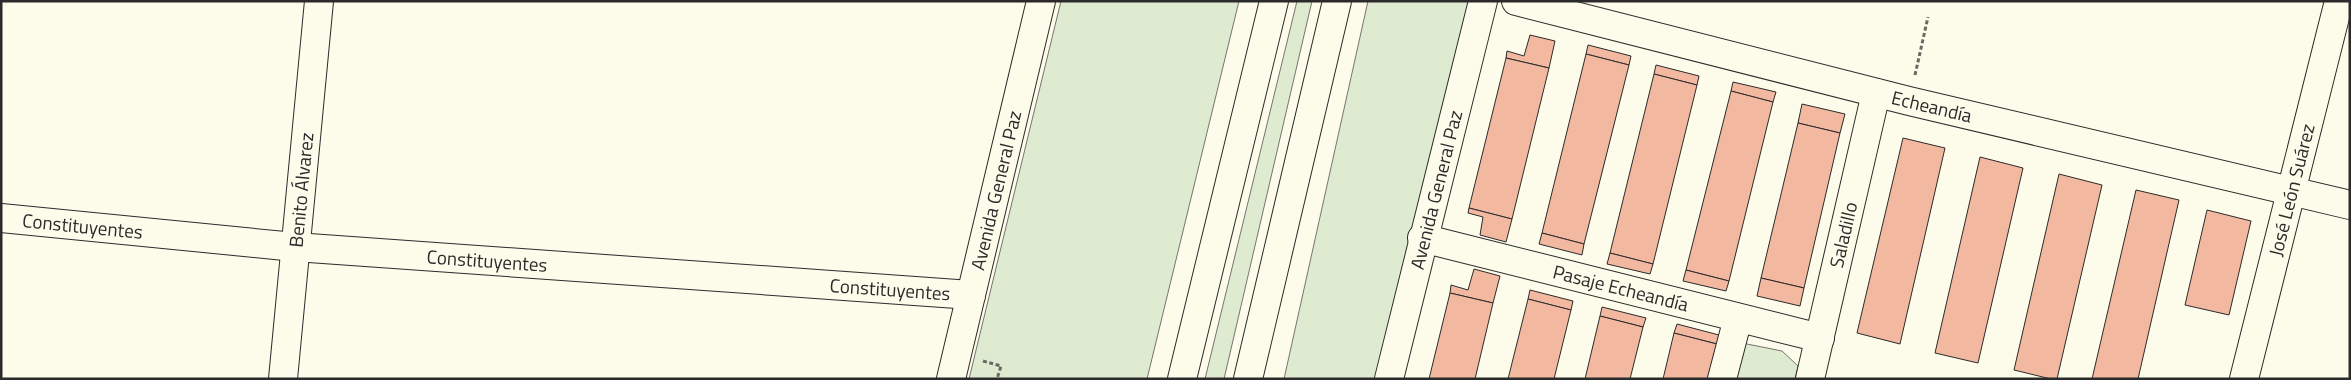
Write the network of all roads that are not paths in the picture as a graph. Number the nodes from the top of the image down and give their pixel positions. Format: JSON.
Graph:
{"nodes":[{"id":1,"x":319,"y":1,"type":"edge"},
{"id":2,"x":1041,"y":1,"type":"edge"},
{"id":3,"x":1274,"y":1,"type":"edge"},
{"id":4,"x":1337,"y":1,"type":"edge"},
{"id":5,"x":1483,"y":1,"type":"edge"},
{"id":6,"x":1516,"y":1,"type":"edge"},
{"id":7,"x":2339,"y":1,"type":"edge"},
{"id":8,"x":1876,"y":92,"type":"junction"},
{"id":9,"x":2290,"y":191,"type":"junction"},
{"id":10,"x":2350,"y":205,"type":"edge"},
{"id":11,"x":1,"y":218,"type":"edge"},
{"id":12,"x":1422,"y":238,"type":"junction"},
{"id":13,"x":295,"y":247,"type":"junction"},
{"id":14,"x":972,"y":295,"type":"junction"},
{"id":15,"x":1738,"y":318,"type":"junction"},
{"id":16,"x":1820,"y":338,"type":"junction"},
{"id":17,"x":283,"y":379,"type":"edge"},
{"id":18,"x":950,"y":379,"type":"edge"},
{"id":19,"x":1182,"y":379,"type":"edge"},
{"id":20,"x":1248,"y":379,"type":"edge"},
{"id":21,"x":1389,"y":379,"type":"edge"},
{"id":22,"x":1722,"y":379,"type":"edge"},
{"id":23,"x":1810,"y":379,"type":"edge"},
{"id":24,"x":2244,"y":379,"type":"edge"}],
"edges":[{"from":1,"to":13,"type":"main road","name":"Benito Álvarez"},
{"from":2,"to":14,"type":"main road","name":"Avenida General Paz"},
{"from":3,"to":19,"type":"main road"},
{"from":4,"to":20,"type":"main road"},
{"from":5,"to":12,"type":"main road","name":"Avenida General Paz"},
{"from":6,"to":8,"type":"main road","name":"Echeandía"},
{"from":7,"to":9,"type":"main road","name":"José León Suárez"},
{"from":8,"to":9,"type":"main road","name":"Echeandía"},
{"from":8,"to":16,"type":"main road","name":"Saladillo"},
{"from":9,"to":10,"type":"main road","name":"Echeandía"},
{"from":9,"to":24,"type":"main road","name":"José León Suárez"},
{"from":11,"to":13,"type":"main road","name":"Constituyentes"},
{"from":12,"to":15,"type":"main road","name":"Pasaje Echeandía"},
{"from":12,"to":21,"type":"main road","name":"Avenida General Paz"},
{"from":13,"to":14,"type":"main road","name":"Constituyentes"},
{"from":13,"to":17,"type":"main road","name":"Benito Álvarez"},
{"from":14,"to":18,"type":"main road","name":"Avenida General Paz"},
{"from":15,"to":16,"type":"main road","name":"Pasaje Echeandía"},
{"from":15,"to":22,"type":"main road"},
{"from":16,"to":23,"type":"main road","name":"Saladillo"}]}
